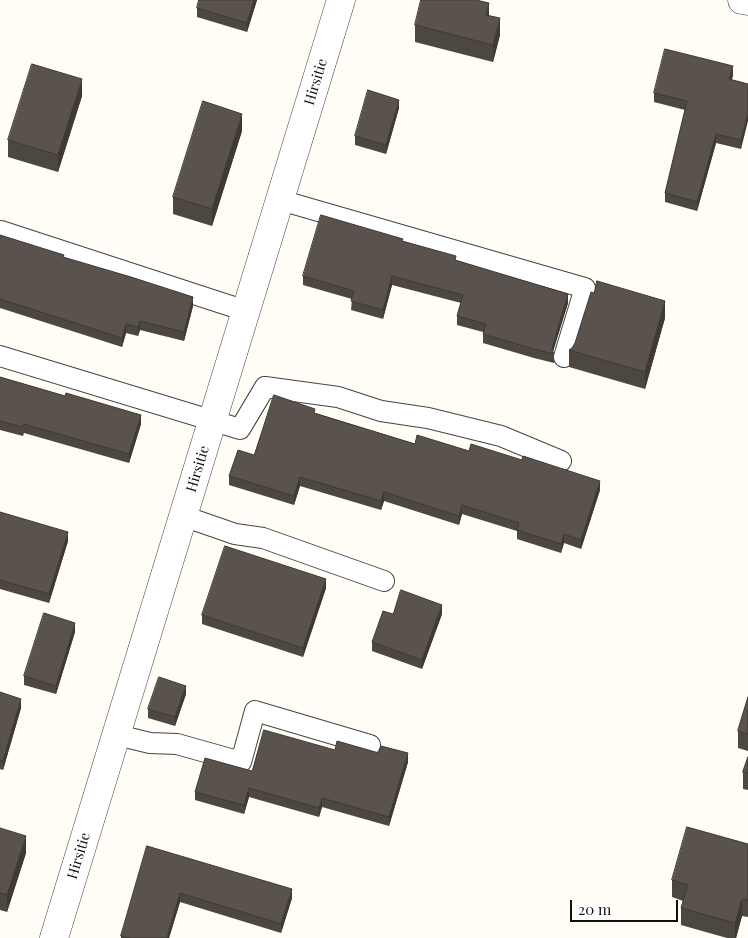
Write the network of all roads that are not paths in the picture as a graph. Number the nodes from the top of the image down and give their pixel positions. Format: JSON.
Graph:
{"nodes":[{"id":1,"x":341,"y":0,"type":"edge"},
{"id":2,"x":742,"y":0,"type":"edge"},
{"id":3,"x":748,"y":1,"type":"edge"},
{"id":4,"x":280,"y":200,"type":"junction"},
{"id":5,"x":1,"y":231,"type":"edge"},
{"id":6,"x":246,"y":310,"type":"junction"},
{"id":7,"x":0,"y":356,"type":"edge"},
{"id":8,"x":564,"y":357,"type":"dead end"},
{"id":9,"x":212,"y":421,"type":"junction"},
{"id":10,"x":561,"y":461,"type":"dead end"},
{"id":11,"x":183,"y":516,"type":"junction"},
{"id":12,"x":384,"y":581,"type":"dead end"},
{"id":13,"x":116,"y":735,"type":"junction"},
{"id":14,"x":370,"y":746,"type":"dead end"},
{"id":15,"x":54,"y":938,"type":"edge"}],
"edges":[{"from":1,"to":4,"type":"street","name":"Hirsitie"},
{"from":2,"to":3,"type":"street"},
{"from":4,"to":6,"type":"street","name":"Hirsitie"},
{"from":4,"to":8,"type":"lane"},
{"from":5,"to":6,"type":"lane"},
{"from":6,"to":9,"type":"street","name":"Hirsitie"},
{"from":7,"to":9,"type":"lane"},
{"from":9,"to":10,"type":"lane"},
{"from":9,"to":11,"type":"street","name":"Hirsitie"},
{"from":11,"to":12,"type":"lane"},
{"from":11,"to":13,"type":"street","name":"Hirsitie"},
{"from":13,"to":14,"type":"lane"},
{"from":13,"to":15,"type":"street","name":"Hirsitie"}]}
